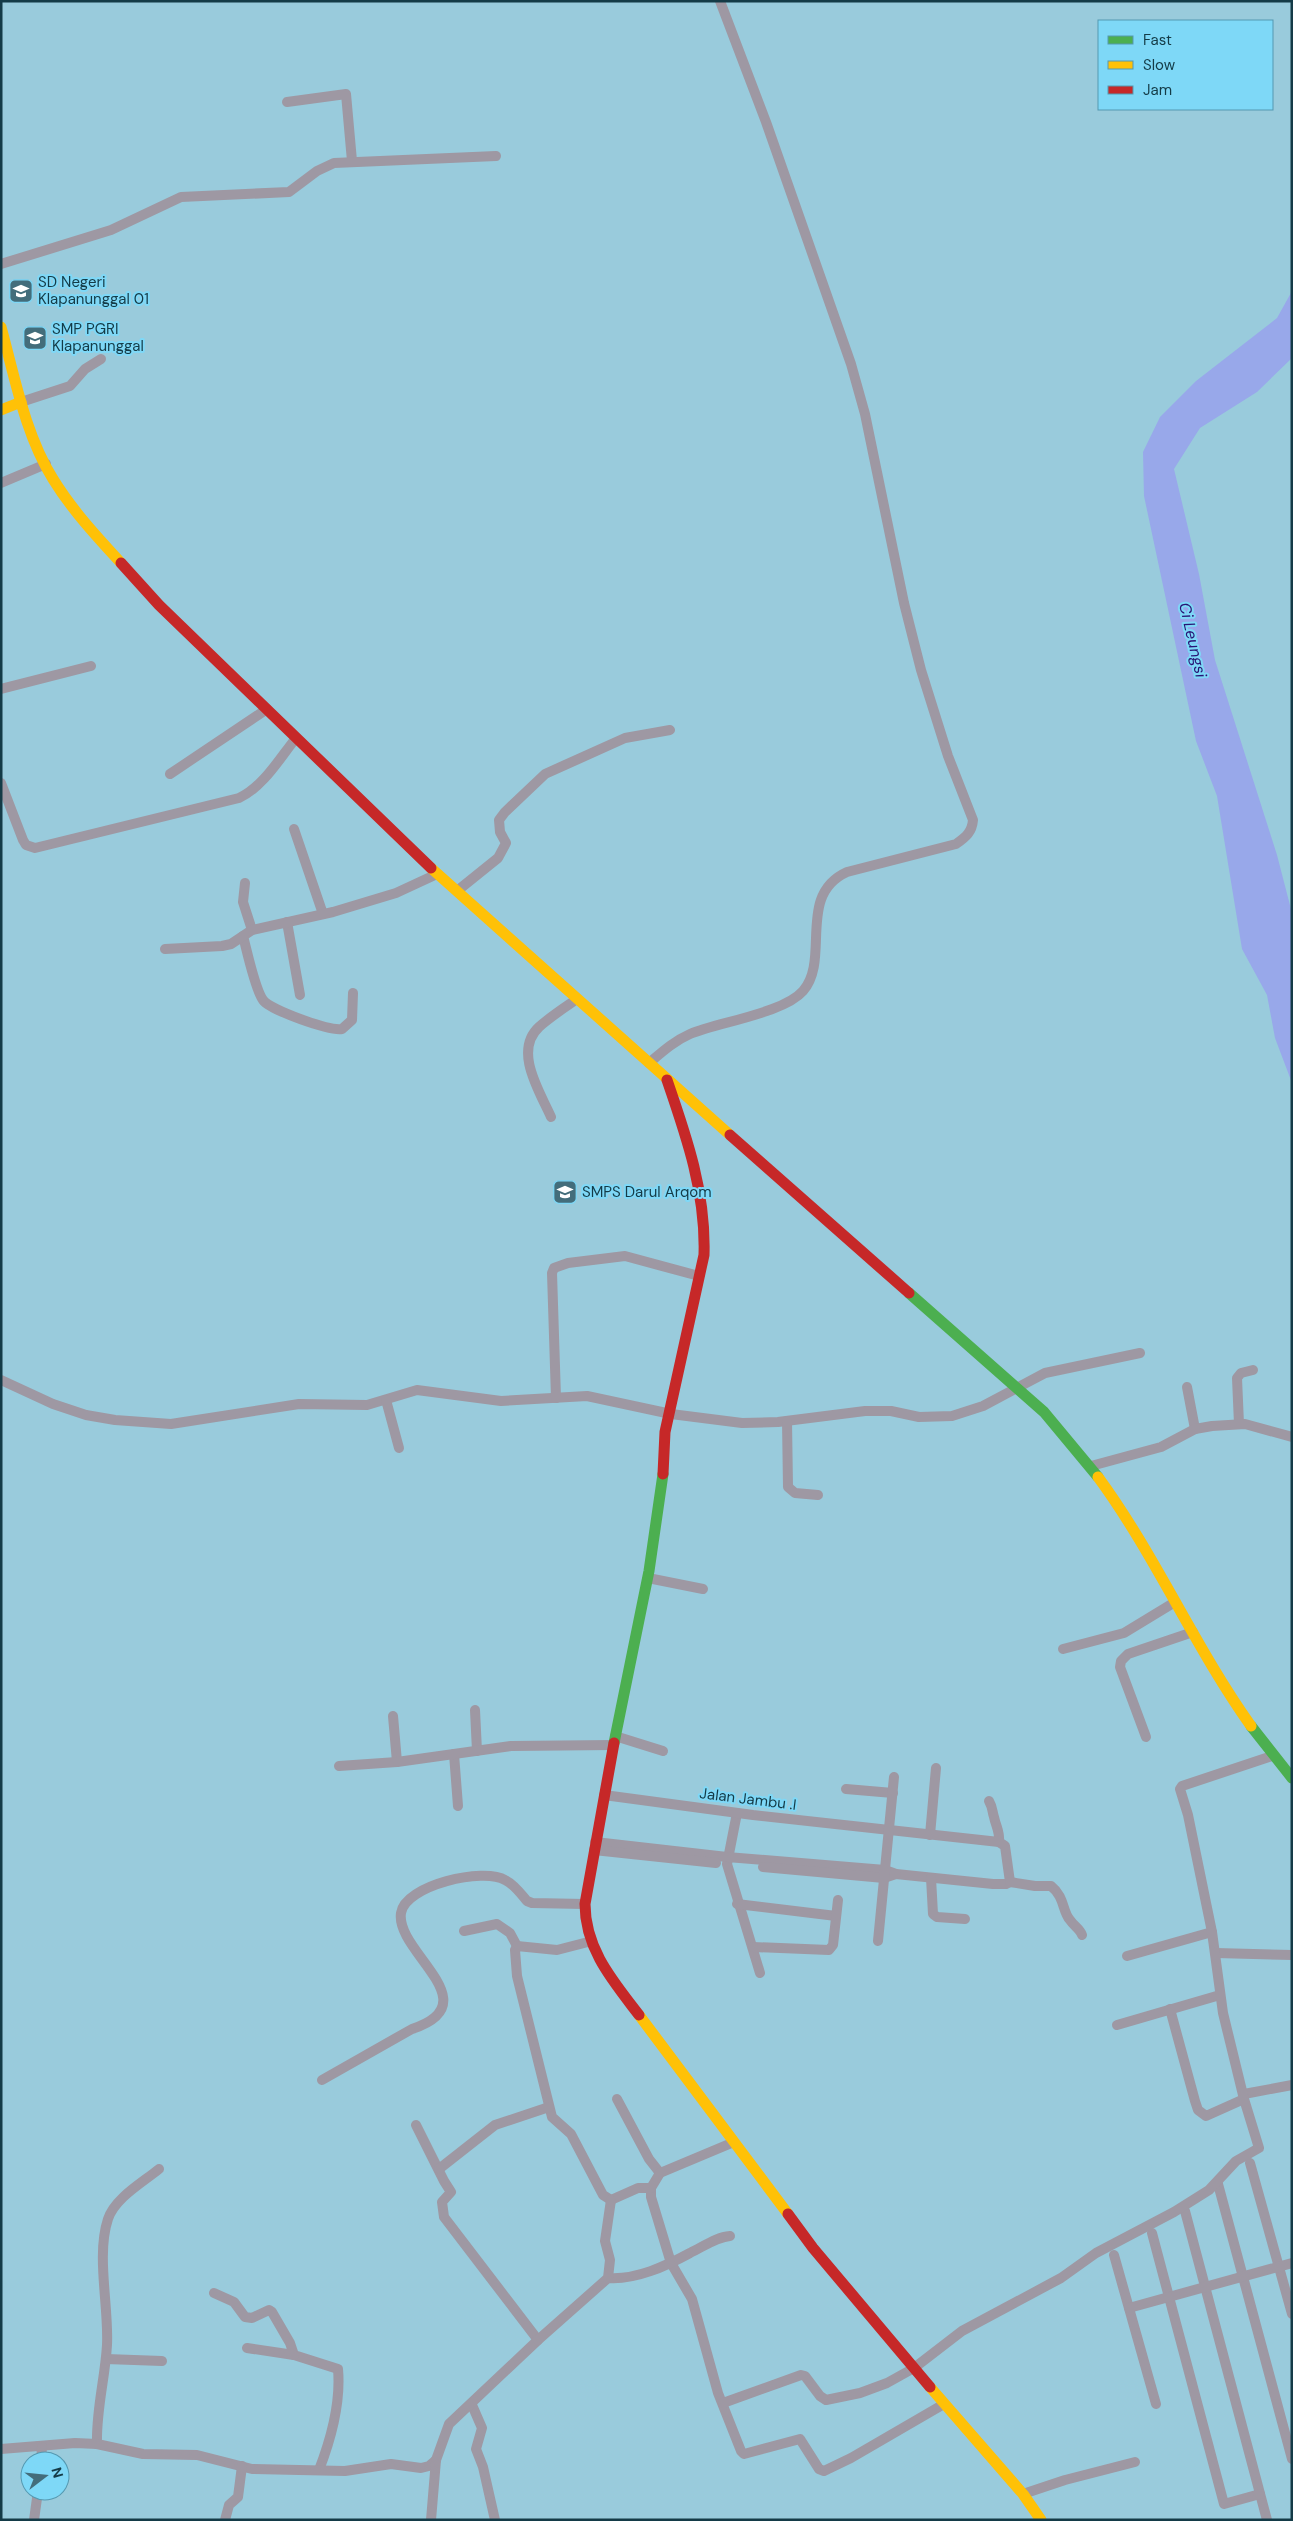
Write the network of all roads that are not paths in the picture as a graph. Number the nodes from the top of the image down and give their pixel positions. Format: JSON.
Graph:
{"nodes":[{"id":1,"x":720,"y":1,"type":"edge"},
{"id":2,"x":287,"y":102,"type":"dead end"},
{"id":3,"x":496,"y":156,"type":"dead end"},
{"id":4,"x":352,"y":161,"type":"junction"},
{"id":5,"x":1,"y":264,"type":"edge"},
{"id":6,"x":1,"y":327,"type":"edge"},
{"id":7,"x":102,"y":359,"type":"dead end"},
{"id":8,"x":21,"y":402,"type":"junction"},
{"id":9,"x":1,"y":410,"type":"edge"},
{"id":10,"x":46,"y":464,"type":"junction"},
{"id":11,"x":1,"y":483,"type":"edge"},
{"id":12,"x":91,"y":666,"type":"dead end"},
{"id":13,"x":1,"y":689,"type":"edge"},
{"id":14,"x":267,"y":709,"type":"junction"},
{"id":15,"x":670,"y":730,"type":"dead end"},
{"id":16,"x":296,"y":738,"type":"junction"},
{"id":17,"x":170,"y":774,"type":"dead end"},
{"id":18,"x":1,"y":783,"type":"edge"},
{"id":19,"x":294,"y":829,"type":"dead end"},
{"id":20,"x":437,"y":874,"type":"junction"},
{"id":21,"x":245,"y":883,"type":"dead end"},
{"id":22,"x":457,"y":891,"type":"junction"},
{"id":23,"x":323,"y":914,"type":"junction"},
{"id":24,"x":287,"y":922,"type":"junction"},
{"id":25,"x":252,"y":930,"type":"junction"},
{"id":26,"x":243,"y":936,"type":"junction"},
{"id":27,"x":165,"y":949,"type":"dead end"},
{"id":28,"x":353,"y":993,"type":"dead end"},
{"id":29,"x":300,"y":995,"type":"dead end"},
{"id":30,"x":577,"y":999,"type":"junction"},
{"id":31,"x":650,"y":1063,"type":"junction"},
{"id":32,"x":666,"y":1080,"type":"junction"},
{"id":33,"x":552,"y":1117,"type":"dead end"},
{"id":34,"x":699,"y":1276,"type":"junction"},
{"id":35,"x":1140,"y":1353,"type":"dead end"},
{"id":36,"x":1254,"y":1370,"type":"dead end"},
{"id":37,"x":1,"y":1380,"type":"edge"},
{"id":38,"x":1187,"y":1387,"type":"dead end"},
{"id":39,"x":1018,"y":1388,"type":"junction"},
{"id":40,"x":556,"y":1398,"type":"junction"},
{"id":41,"x":386,"y":1400,"type":"junction"},
{"id":42,"x":671,"y":1414,"type":"junction"},
{"id":43,"x":787,"y":1421,"type":"junction"},
{"id":44,"x":1239,"y":1424,"type":"junction"},
{"id":45,"x":1195,"y":1429,"type":"junction"},
{"id":46,"x":1292,"y":1437,"type":"edge"},
{"id":47,"x":399,"y":1448,"type":"dead end"},
{"id":48,"x":1091,"y":1466,"type":"junction"},
{"id":49,"x":818,"y":1495,"type":"dead end"},
{"id":50,"x":648,"y":1578,"type":"junction"},
{"id":51,"x":703,"y":1589,"type":"dead end"},
{"id":52,"x":1175,"y":1602,"type":"junction"},
{"id":53,"x":1193,"y":1632,"type":"junction"},
{"id":54,"x":1063,"y":1649,"type":"dead end"},
{"id":55,"x":476,"y":1710,"type":"dead end"},
{"id":56,"x":393,"y":1716,"type":"dead end"},
{"id":57,"x":1146,"y":1737,"type":"dead end"},
{"id":58,"x":614,"y":1740,"type":"junction"},
{"id":59,"x":477,"y":1751,"type":"junction"},
{"id":60,"x":663,"y":1751,"type":"dead end"},
{"id":61,"x":454,"y":1754,"type":"junction"},
{"id":62,"x":1272,"y":1756,"type":"junction"},
{"id":63,"x":397,"y":1762,"type":"junction"},
{"id":64,"x":339,"y":1766,"type":"dead end"},
{"id":65,"x":936,"y":1768,"type":"dead end"},
{"id":66,"x":894,"y":1777,"type":"dead end"},
{"id":67,"x":1292,"y":1778,"type":"edge"},
{"id":68,"x":846,"y":1789,"type":"dead end"},
{"id":69,"x":893,"y":1793,"type":"junction"},
{"id":70,"x":604,"y":1795,"type":"junction"},
{"id":71,"x":989,"y":1801,"type":"dead end"},
{"id":72,"x":458,"y":1806,"type":"dead end"},
{"id":73,"x":736,"y":1813,"type":"junction"},
{"id":74,"x":889,"y":1830,"type":"junction"},
{"id":75,"x":930,"y":1834,"type":"junction"},
{"id":76,"x":999,"y":1842,"type":"junction"},
{"id":77,"x":595,"y":1846,"type":"junction"},
{"id":78,"x":727,"y":1860,"type":"junction"},
{"id":79,"x":885,"y":1874,"type":"junction"},
{"id":80,"x":931,"y":1878,"type":"junction"},
{"id":81,"x":1010,"y":1882,"type":"junction"},
{"id":82,"x":838,"y":1900,"type":"dead end"},
{"id":83,"x":585,"y":1904,"type":"junction"},
{"id":84,"x":737,"y":1904,"type":"junction"},
{"id":85,"x":836,"y":1916,"type":"junction"},
{"id":86,"x":965,"y":1919,"type":"dead end"},
{"id":87,"x":464,"y":1931,"type":"dead end"},
{"id":88,"x":1212,"y":1932,"type":"junction"},
{"id":89,"x":1082,"y":1935,"type":"dead end"},
{"id":90,"x":588,"y":1942,"type":"junction"},
{"id":91,"x":878,"y":1942,"type":"dead end"},
{"id":92,"x":517,"y":1946,"type":"junction"},
{"id":93,"x":753,"y":1947,"type":"junction"},
{"id":94,"x":1216,"y":1953,"type":"junction"},
{"id":95,"x":1292,"y":1954,"type":"edge"},
{"id":96,"x":1127,"y":1956,"type":"dead end"},
{"id":97,"x":760,"y":1972,"type":"dead end"},
{"id":98,"x":1220,"y":1995,"type":"junction"},
{"id":99,"x":1170,"y":2009,"type":"junction"},
{"id":100,"x":1117,"y":2025,"type":"dead end"},
{"id":101,"x":322,"y":2080,"type":"dead end"},
{"id":102,"x":1292,"y":2085,"type":"edge"},
{"id":103,"x":1244,"y":2096,"type":"junction"},
{"id":104,"x":617,"y":2099,"type":"dead end"},
{"id":105,"x":549,"y":2107,"type":"junction"},
{"id":106,"x":416,"y":2125,"type":"dead end"},
{"id":107,"x":734,"y":2142,"type":"junction"},
{"id":108,"x":1250,"y":2163,"type":"dead end"},
{"id":109,"x":159,"y":2169,"type":"dead end"},
{"id":110,"x":439,"y":2169,"type":"junction"},
{"id":111,"x":660,"y":2174,"type":"junction"},
{"id":112,"x":1218,"y":2184,"type":"dead end"},
{"id":113,"x":651,"y":2188,"type":"junction"},
{"id":114,"x":611,"y":2200,"type":"junction"},
{"id":115,"x":1185,"y":2211,"type":"dead end"},
{"id":116,"x":1152,"y":2233,"type":"dead end"},
{"id":117,"x":730,"y":2236,"type":"dead end"},
{"id":118,"x":1114,"y":2255,"type":"dead end"},
{"id":119,"x":671,"y":2263,"type":"junction"},
{"id":120,"x":1292,"y":2263,"type":"edge"},
{"id":121,"x":1279,"y":2267,"type":"junction"},
{"id":122,"x":1243,"y":2277,"type":"junction"},
{"id":123,"x":608,"y":2278,"type":"junction"},
{"id":124,"x":1205,"y":2287,"type":"junction"},
{"id":125,"x":214,"y":2293,"type":"dead end"},
{"id":126,"x":1169,"y":2297,"type":"junction"},
{"id":127,"x":1129,"y":2308,"type":"junction"},
{"id":128,"x":1292,"y":2314,"type":"edge"},
{"id":129,"x":538,"y":2340,"type":"junction"},
{"id":130,"x":247,"y":2348,"type":"dead end"},
{"id":131,"x":294,"y":2355,"type":"junction"},
{"id":132,"x":106,"y":2359,"type":"junction"},
{"id":133,"x":162,"y":2361,"type":"dead end"},
{"id":134,"x":914,"y":2368,"type":"junction"},
{"id":135,"x":723,"y":2404,"type":"junction"},
{"id":136,"x":944,"y":2404,"type":"junction"},
{"id":137,"x":1156,"y":2404,"type":"dead end"},
{"id":138,"x":472,"y":2405,"type":"junction"},
{"id":139,"x":97,"y":2444,"type":"junction"},
{"id":140,"x":42,"y":2446,"type":"junction"},
{"id":141,"x":1,"y":2449,"type":"edge"},
{"id":142,"x":42,"y":2451,"type":"edge"},
{"id":143,"x":1292,"y":2459,"type":"edge"},
{"id":144,"x":436,"y":2460,"type":"junction"},
{"id":145,"x":1135,"y":2462,"type":"dead end"},
{"id":146,"x":242,"y":2466,"type":"junction"},
{"id":147,"x":319,"y":2470,"type":"junction"},
{"id":148,"x":1023,"y":2494,"type":"junction"},
{"id":149,"x":1260,"y":2494,"type":"junction"},
{"id":150,"x":37,"y":2501,"type":"edge"},
{"id":151,"x":34,"y":2520,"type":"edge"},
{"id":152,"x":225,"y":2520,"type":"edge"},
{"id":153,"x":431,"y":2520,"type":"edge"},
{"id":154,"x":495,"y":2520,"type":"edge"},
{"id":155,"x":1041,"y":2520,"type":"edge"},
{"id":156,"x":1267,"y":2520,"type":"edge"}],
"edges":[{"from":1,"to":31,"type":"street"},
{"from":2,"to":4,"type":"street"},
{"from":3,"to":4,"type":"street"},
{"from":4,"to":5,"type":"street"},
{"from":6,"to":8,"type":"main road"},
{"from":7,"to":8,"type":"street"},
{"from":8,"to":9,"type":"main road"},
{"from":8,"to":10,"type":"main road"},
{"from":10,"to":11,"type":"street"},
{"from":10,"to":14,"type":"main road"},
{"from":12,"to":13,"type":"street"},
{"from":14,"to":16,"type":"main road"},
{"from":14,"to":17,"type":"street"},
{"from":15,"to":22,"type":"street"},
{"from":16,"to":18,"type":"street"},
{"from":16,"to":20,"type":"main road"},
{"from":19,"to":23,"type":"street"},
{"from":20,"to":22,"type":"main road"},
{"from":20,"to":23,"type":"street"},
{"from":21,"to":25,"type":"street"},
{"from":22,"to":30,"type":"main road"},
{"from":23,"to":24,"type":"street"},
{"from":24,"to":25,"type":"street"},
{"from":24,"to":29,"type":"street"},
{"from":25,"to":26,"type":"street"},
{"from":26,"to":27,"type":"street"},
{"from":26,"to":28,"type":"street"},
{"from":30,"to":31,"type":"main road"},
{"from":30,"to":33,"type":"street"},
{"from":31,"to":32,"type":"main road"},
{"from":32,"to":34,"type":"main road"},
{"from":32,"to":39,"type":"main road"},
{"from":34,"to":40,"type":"street"},
{"from":34,"to":42,"type":"main road"},
{"from":35,"to":39,"type":"street"},
{"from":36,"to":44,"type":"street"},
{"from":37,"to":41,"type":"street"},
{"from":38,"to":45,"type":"street"},
{"from":39,"to":43,"type":"street"},
{"from":39,"to":48,"type":"main road"},
{"from":40,"to":41,"type":"street"},
{"from":40,"to":42,"type":"street"},
{"from":41,"to":47,"type":"street"},
{"from":42,"to":43,"type":"street"},
{"from":42,"to":50,"type":"main road"},
{"from":43,"to":49,"type":"street"},
{"from":44,"to":45,"type":"street"},
{"from":44,"to":46,"type":"street"},
{"from":45,"to":48,"type":"street"},
{"from":48,"to":52,"type":"main road"},
{"from":50,"to":51,"type":"street"},
{"from":50,"to":58,"type":"main road"},
{"from":52,"to":53,"type":"main road"},
{"from":52,"to":54,"type":"street"},
{"from":53,"to":57,"type":"street"},
{"from":53,"to":62,"type":"main road"},
{"from":55,"to":59,"type":"street"},
{"from":56,"to":63,"type":"street"},
{"from":58,"to":59,"type":"street"},
{"from":58,"to":60,"type":"street"},
{"from":58,"to":70,"type":"main road"},
{"from":59,"to":61,"type":"street"},
{"from":61,"to":63,"type":"street"},
{"from":61,"to":72,"type":"street"},
{"from":62,"to":67,"type":"main road"},
{"from":62,"to":88,"type":"street"},
{"from":63,"to":64,"type":"street"},
{"from":65,"to":75,"type":"street"},
{"from":66,"to":69,"type":"street"},
{"from":68,"to":69,"type":"street"},
{"from":69,"to":74,"type":"street"},
{"from":70,"to":73,"type":"street","name":"Jalan Jambu .I"},
{"from":70,"to":77,"type":"main road"},
{"from":71,"to":76,"type":"street"},
{"from":73,"to":74,"type":"street","name":"Jalan Jambu .I"},
{"from":73,"to":78,"type":"street"},
{"from":74,"to":75,"type":"street","name":"Jalan Jambu .I"},
{"from":74,"to":79,"type":"street"},
{"from":75,"to":76,"type":"street","name":"Jalan Jambu .I"},
{"from":76,"to":81,"type":"street"},
{"from":77,"to":78,"type":"street"},
{"from":77,"to":83,"type":"main road"},
{"from":78,"to":79,"type":"street"},
{"from":78,"to":84,"type":"street"},
{"from":79,"to":80,"type":"street"},
{"from":79,"to":91,"type":"street"},
{"from":80,"to":81,"type":"street"},
{"from":80,"to":86,"type":"street"},
{"from":81,"to":89,"type":"street"},
{"from":82,"to":85,"type":"street"},
{"from":83,"to":90,"type":"main road"},
{"from":83,"to":101,"type":"street"},
{"from":84,"to":85,"type":"street"},
{"from":84,"to":93,"type":"street"},
{"from":85,"to":93,"type":"street"},
{"from":87,"to":92,"type":"street"},
{"from":88,"to":94,"type":"street"},
{"from":88,"to":96,"type":"street"},
{"from":90,"to":92,"type":"street"},
{"from":90,"to":107,"type":"main road"},
{"from":92,"to":105,"type":"street"},
{"from":93,"to":97,"type":"street"},
{"from":94,"to":95,"type":"street"},
{"from":94,"to":98,"type":"street"},
{"from":98,"to":99,"type":"street"},
{"from":98,"to":103,"type":"street"},
{"from":99,"to":100,"type":"street"},
{"from":99,"to":103,"type":"street"},
{"from":102,"to":103,"type":"street"},
{"from":103,"to":134,"type":"street"},
{"from":104,"to":111,"type":"street"},
{"from":105,"to":110,"type":"street"},
{"from":105,"to":114,"type":"street"},
{"from":106,"to":110,"type":"street"},
{"from":107,"to":111,"type":"street"},
{"from":107,"to":134,"type":"main road"},
{"from":108,"to":121,"type":"street"},
{"from":109,"to":132,"type":"street"},
{"from":110,"to":129,"type":"street"},
{"from":111,"to":113,"type":"street"},
{"from":112,"to":122,"type":"street"},
{"from":113,"to":114,"type":"street"},
{"from":113,"to":119,"type":"street"},
{"from":114,"to":123,"type":"street"},
{"from":115,"to":124,"type":"street"},
{"from":116,"to":126,"type":"street"},
{"from":117,"to":119,"type":"street"},
{"from":118,"to":127,"type":"street"},
{"from":119,"to":123,"type":"street"},
{"from":119,"to":135,"type":"street"},
{"from":120,"to":121,"type":"street"},
{"from":121,"to":122,"type":"street"},
{"from":121,"to":128,"type":"street"},
{"from":122,"to":124,"type":"street"},
{"from":122,"to":143,"type":"street"},
{"from":123,"to":129,"type":"street"},
{"from":124,"to":126,"type":"street"},
{"from":124,"to":149,"type":"street"},
{"from":125,"to":131,"type":"street"},
{"from":126,"to":127,"type":"street"},
{"from":126,"to":149,"type":"street"},
{"from":127,"to":137,"type":"street"},
{"from":129,"to":138,"type":"street"},
{"from":130,"to":131,"type":"street"},
{"from":131,"to":147,"type":"street"},
{"from":132,"to":133,"type":"street"},
{"from":132,"to":139,"type":"street"},
{"from":134,"to":135,"type":"street"},
{"from":134,"to":136,"type":"main road"},
{"from":135,"to":136,"type":"street"},
{"from":136,"to":148,"type":"main road"},
{"from":138,"to":144,"type":"street"},
{"from":138,"to":154,"type":"street"},
{"from":139,"to":140,"type":"street"},
{"from":139,"to":146,"type":"street"},
{"from":140,"to":141,"type":"street"},
{"from":140,"to":142,"type":"street"},
{"from":144,"to":147,"type":"street"},
{"from":144,"to":153,"type":"street"},
{"from":145,"to":148,"type":"street"},
{"from":146,"to":147,"type":"street"},
{"from":146,"to":152,"type":"street"},
{"from":148,"to":155,"type":"main road"},
{"from":149,"to":156,"type":"street"},
{"from":150,"to":151,"type":"street"}]}
